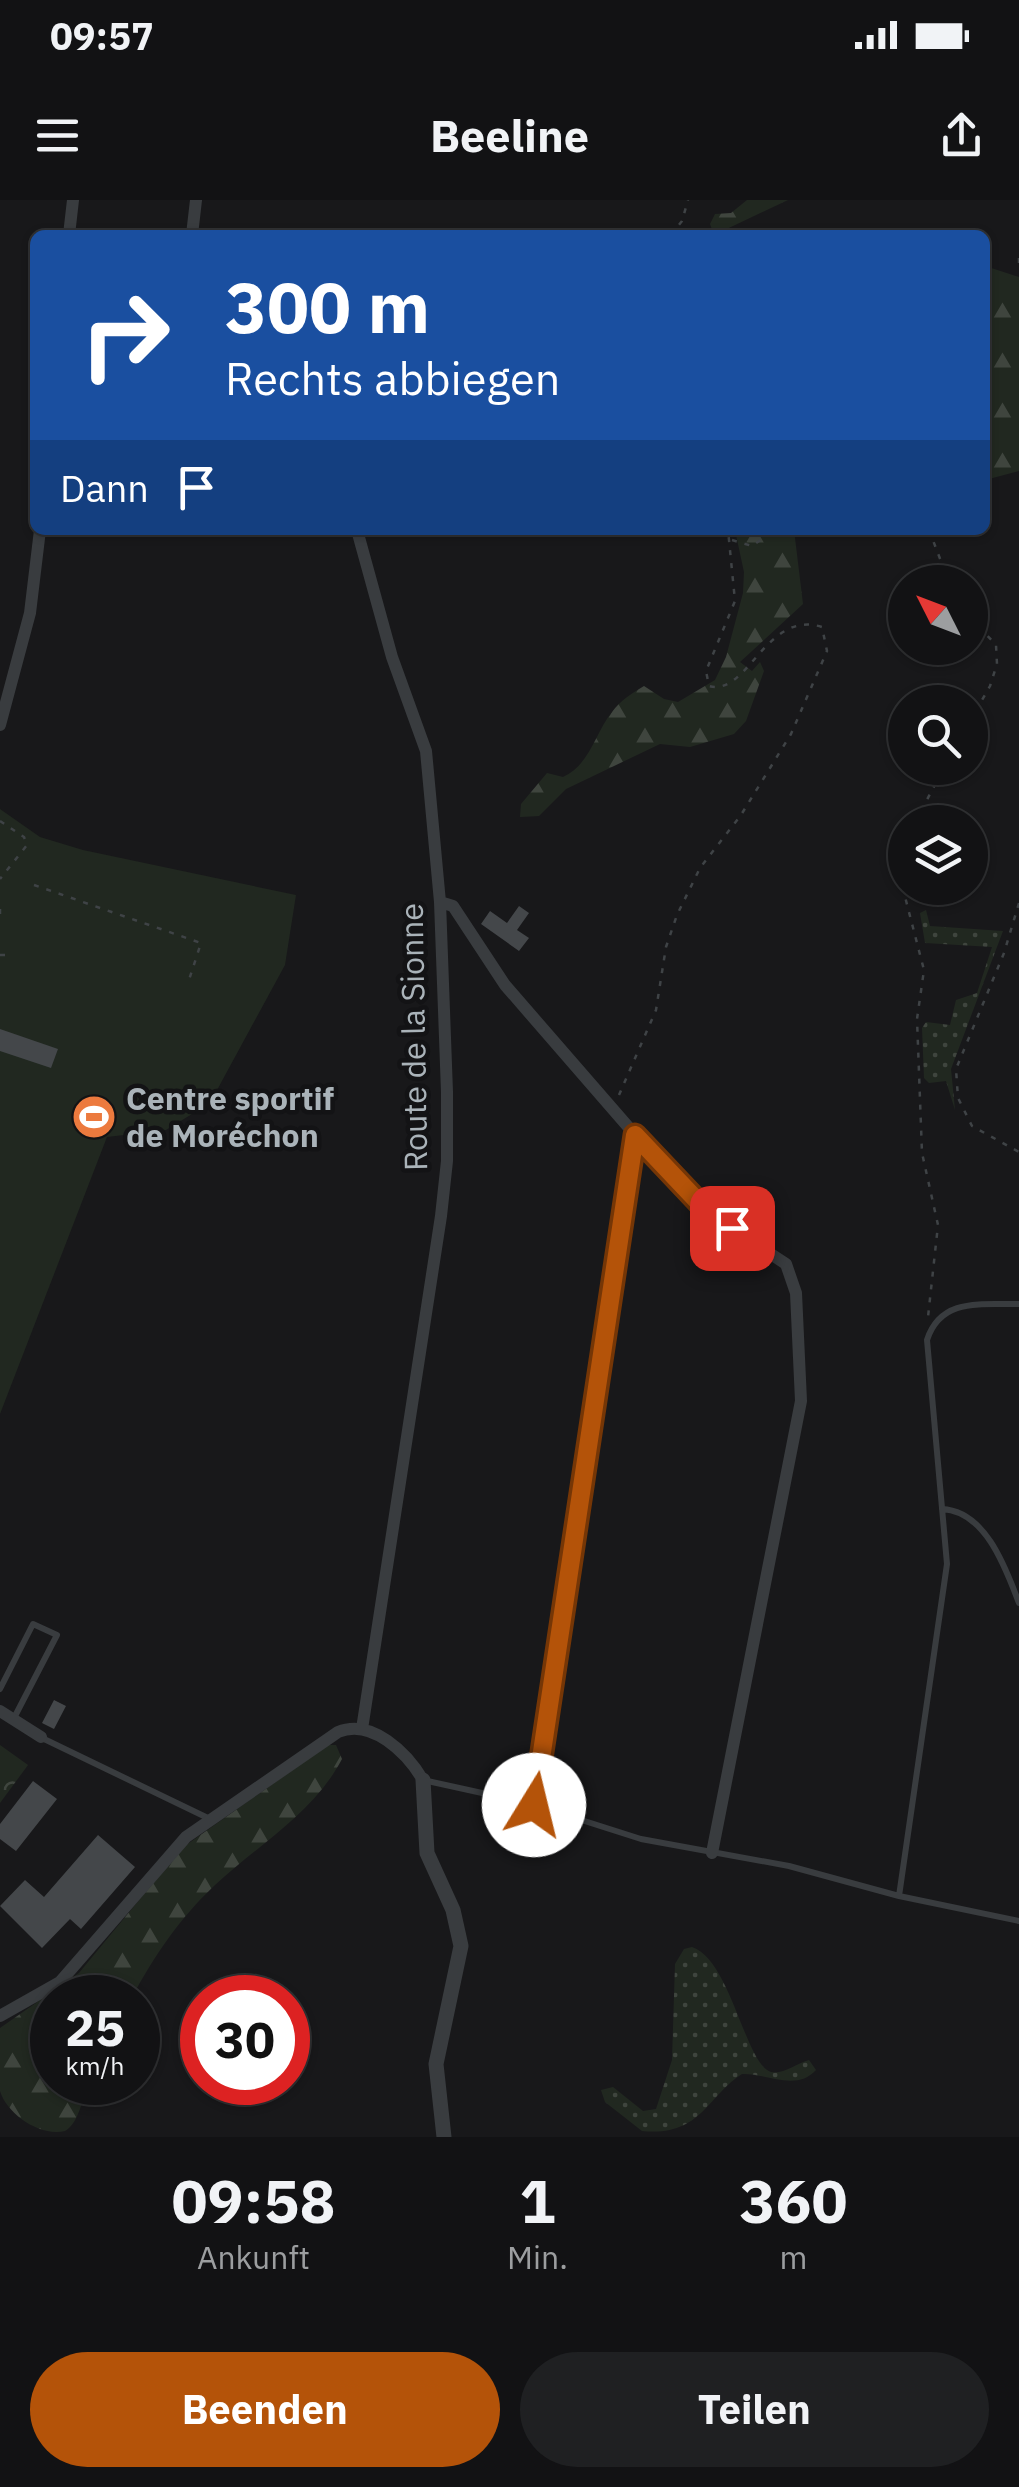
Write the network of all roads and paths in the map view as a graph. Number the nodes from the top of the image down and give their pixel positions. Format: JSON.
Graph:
{"nodes":[{"id":1,"x":74,"y":200,"type":"edge"},
{"id":2,"x":196,"y":200,"type":"edge"},
{"id":3,"x":688,"y":200,"type":"edge"},
{"id":4,"x":71,"y":230,"type":"edge"},
{"id":5,"x":193,"y":230,"type":"edge"},
{"id":6,"x":676,"y":230,"type":"edge"},
{"id":7,"x":1019,"y":258,"type":"edge"},
{"id":8,"x":1019,"y":269,"type":"edge"},
{"id":9,"x":39,"y":535,"type":"edge"},
{"id":10,"x":358,"y":535,"type":"edge"},
{"id":11,"x":730,"y":535,"type":"edge"},
{"id":12,"x":768,"y":535,"type":"edge"},
{"id":13,"x":931,"y":535,"type":"edge"},
{"id":14,"x":731,"y":540,"type":"junction"},
{"id":15,"x":942,"y":565,"type":"edge"},
{"id":16,"x":988,"y":637,"type":"edge"},
{"id":17,"x":987,"y":685,"type":"edge"},
{"id":18,"x":0,"y":725,"type":"edge"},
{"id":19,"x":0,"y":821,"type":"edge"},
{"id":20,"x":0,"y":879,"type":"edge"},
{"id":21,"x":34,"y":885,"type":"dead end"},
{"id":22,"x":440,"y":902,"type":"junction"},
{"id":23,"x":1019,"y":903,"type":"edge"},
{"id":24,"x":907,"y":905,"type":"edge"},
{"id":25,"x":0,"y":910,"type":"edge"},
{"id":26,"x":0,"y":919,"type":"edge"},
{"id":27,"x":0,"y":955,"type":"edge"},
{"id":28,"x":8,"y":955,"type":"dead end"},
{"id":29,"x":188,"y":982,"type":"dead end"},
{"id":30,"x":613,"y":1109,"type":"junction"},
{"id":31,"x":635,"y":1135,"type":"junction"},
{"id":32,"x":1019,"y":1152,"type":"edge"},
{"id":33,"x":1019,"y":1304,"type":"edge"},
{"id":34,"x":930,"y":1331,"type":"junction"},
{"id":35,"x":942,"y":1509,"type":"junction"},
{"id":36,"x":1019,"y":1603,"type":"edge"},
{"id":37,"x":0,"y":1690,"type":"edge"},
{"id":38,"x":0,"y":1712,"type":"edge"},
{"id":39,"x":14,"y":1720,"type":"junction"},
{"id":40,"x":362,"y":1728,"type":"junction"},
{"id":41,"x":41,"y":1737,"type":"joint"},
{"id":42,"x":423,"y":1780,"type":"junction"},
{"id":43,"x":534,"y":1805,"type":"junction"},
{"id":44,"x":210,"y":1819,"type":"junction"},
{"id":45,"x":712,"y":1852,"type":"junction"},
{"id":46,"x":898,"y":1896,"type":"junction"},
{"id":47,"x":1019,"y":1921,"type":"edge"},
{"id":48,"x":0,"y":2016,"type":"edge"},
{"id":49,"x":444,"y":2137,"type":"edge"}],
"edges":[{"from":1,"to":4,"type":"street"},
{"from":2,"to":5,"type":"street"},
{"from":3,"to":6,"type":"path"},
{"from":7,"to":8,"type":"path"},
{"from":9,"to":18,"type":"street"},
{"from":10,"to":22,"type":"street","name":"Route de la Sionne"},
{"from":11,"to":14,"type":"path"},
{"from":12,"to":14,"type":"path"},
{"from":13,"to":15,"type":"path"},
{"from":14,"to":30,"type":"path"},
{"from":16,"to":17,"type":"path"},
{"from":19,"to":20,"type":"path"},
{"from":21,"to":29,"type":"path"},
{"from":22,"to":30,"type":"street"},
{"from":22,"to":40,"type":"street","name":"Route de la Sionne"},
{"from":23,"to":32,"type":"path"},
{"from":24,"to":34,"type":"path"},
{"from":25,"to":26,"type":"path"},
{"from":27,"to":28,"type":"path"},
{"from":30,"to":31,"type":"street"},
{"from":31,"to":43,"type":"street"},
{"from":31,"to":45,"type":"street"},
{"from":33,"to":34,"type":"lane"},
{"from":34,"to":35,"type":"lane"},
{"from":35,"to":36,"type":"lane"},
{"from":35,"to":46,"type":"lane"},
{"from":37,"to":39,"type":"lane"},
{"from":38,"to":39,"type":"street"},
{"from":39,"to":41,"type":"street"},
{"from":40,"to":42,"type":"street"},
{"from":40,"to":44,"type":"street"},
{"from":41,"to":44,"type":"lane"},
{"from":42,"to":43,"type":"lane"},
{"from":42,"to":49,"type":"street"},
{"from":43,"to":45,"type":"lane"},
{"from":44,"to":48,"type":"street"},
{"from":45,"to":46,"type":"lane"},
{"from":46,"to":47,"type":"lane"}]}
